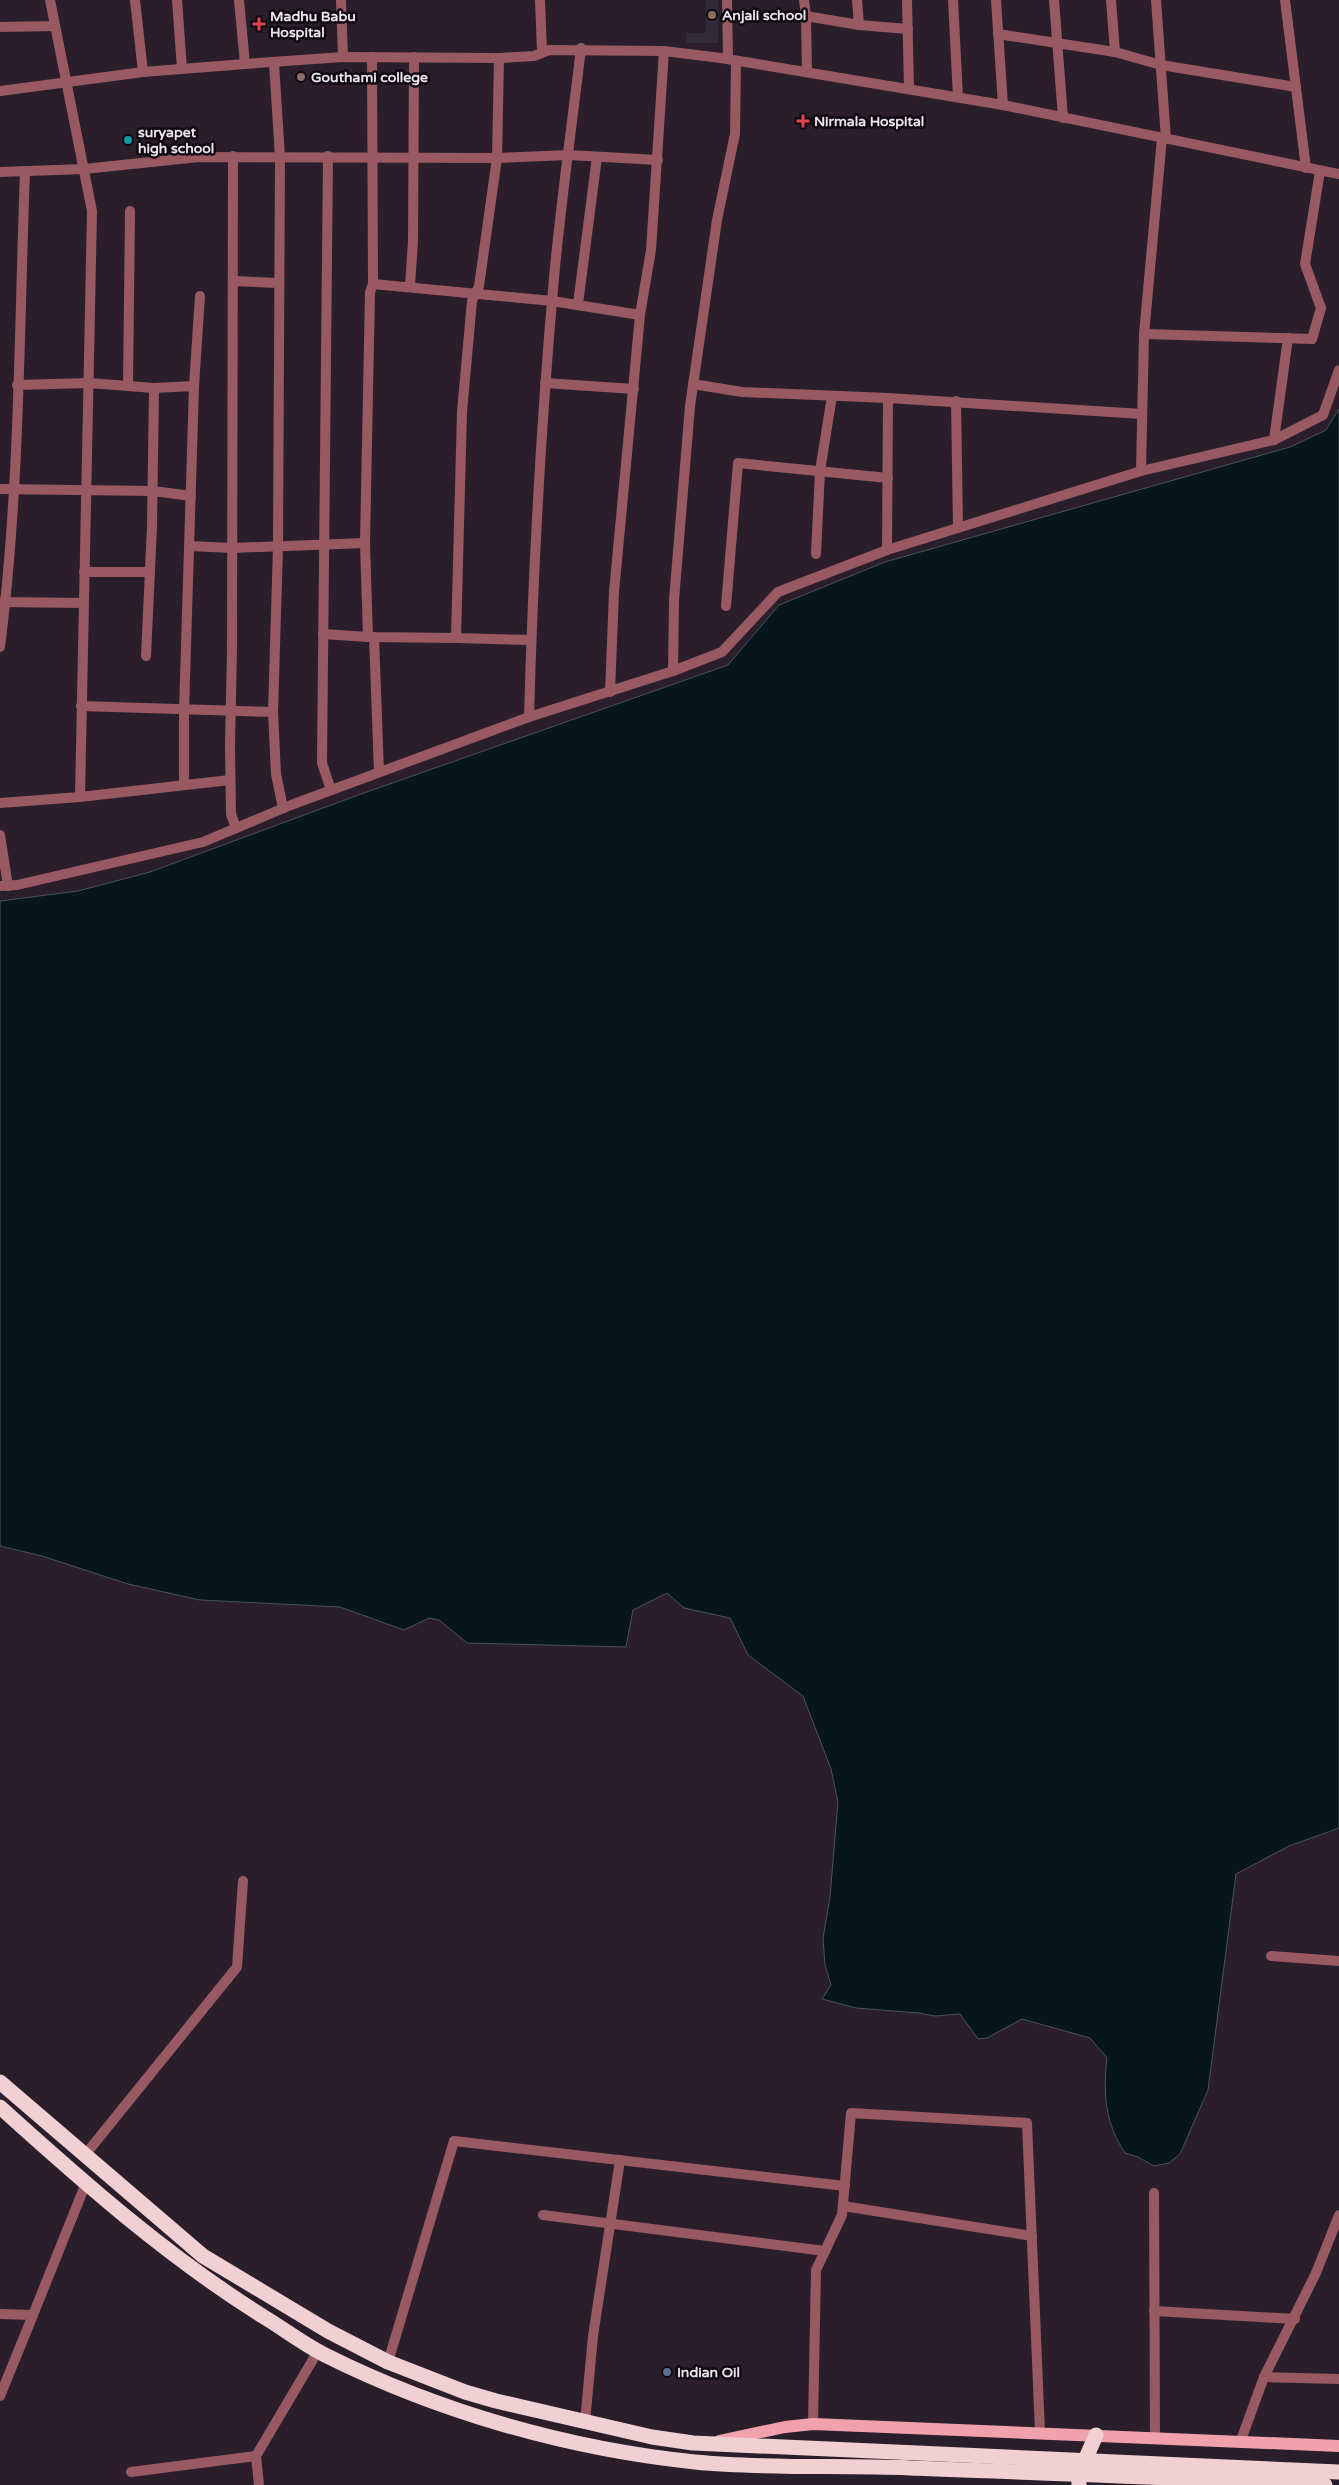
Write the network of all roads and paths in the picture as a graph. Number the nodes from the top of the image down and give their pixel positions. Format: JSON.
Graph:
{"nodes":[{"id":1,"x":50,"y":0,"type":"edge"},
{"id":2,"x":135,"y":0,"type":"edge"},
{"id":3,"x":177,"y":0,"type":"edge"},
{"id":4,"x":239,"y":0,"type":"edge"},
{"id":5,"x":341,"y":0,"type":"edge"},
{"id":6,"x":540,"y":0,"type":"edge"},
{"id":7,"x":727,"y":0,"type":"edge"},
{"id":8,"x":804,"y":0,"type":"edge"},
{"id":9,"x":857,"y":0,"type":"edge"},
{"id":10,"x":907,"y":0,"type":"edge"},
{"id":11,"x":953,"y":0,"type":"edge"},
{"id":12,"x":996,"y":0,"type":"edge"},
{"id":13,"x":1054,"y":0,"type":"edge"},
{"id":14,"x":1110,"y":0,"type":"edge"},
{"id":15,"x":1156,"y":0,"type":"edge"},
{"id":16,"x":1285,"y":0,"type":"edge"},
{"id":17,"x":806,"y":16,"type":"junction"},
{"id":18,"x":859,"y":25,"type":"junction"},
{"id":19,"x":55,"y":26,"type":"junction"},
{"id":20,"x":0,"y":27,"type":"edge"},
{"id":21,"x":908,"y":29,"type":"junction"},
{"id":22,"x":998,"y":34,"type":"junction"},
{"id":23,"x":1057,"y":43,"type":"junction"},
{"id":24,"x":581,"y":48,"type":"junction"},
{"id":25,"x":542,"y":51,"type":"junction"},
{"id":26,"x":664,"y":51,"type":"junction"},
{"id":27,"x":1115,"y":52,"type":"junction"},
{"id":28,"x":343,"y":57,"type":"junction"},
{"id":29,"x":372,"y":57,"type":"junction"},
{"id":30,"x":414,"y":57,"type":"junction"},
{"id":31,"x":500,"y":58,"type":"junction"},
{"id":32,"x":732,"y":60,"type":"junction"},
{"id":33,"x":274,"y":63,"type":"junction"},
{"id":34,"x":245,"y":64,"type":"junction"},
{"id":35,"x":1161,"y":65,"type":"junction"},
{"id":36,"x":182,"y":69,"type":"junction"},
{"id":37,"x":143,"y":72,"type":"junction"},
{"id":38,"x":807,"y":72,"type":"junction"},
{"id":39,"x":66,"y":81,"type":"junction"},
{"id":40,"x":1296,"y":87,"type":"junction"},
{"id":41,"x":909,"y":88,"type":"junction"},
{"id":42,"x":0,"y":91,"type":"edge"},
{"id":43,"x":958,"y":97,"type":"junction"},
{"id":44,"x":1003,"y":105,"type":"junction"},
{"id":45,"x":1063,"y":118,"type":"junction"},
{"id":46,"x":1164,"y":138,"type":"junction"},
{"id":47,"x":569,"y":155,"type":"junction"},
{"id":48,"x":233,"y":156,"type":"junction"},
{"id":49,"x":328,"y":156,"type":"junction"},
{"id":50,"x":280,"y":157,"type":"junction"},
{"id":51,"x":373,"y":157,"type":"junction"},
{"id":52,"x":413,"y":157,"type":"junction"},
{"id":53,"x":597,"y":157,"type":"junction"},
{"id":54,"x":497,"y":158,"type":"junction"},
{"id":55,"x":658,"y":160,"type":"junction"},
{"id":56,"x":1306,"y":168,"type":"junction"},
{"id":57,"x":84,"y":170,"type":"junction"},
{"id":58,"x":1320,"y":170,"type":"junction"},
{"id":59,"x":25,"y":171,"type":"junction"},
{"id":60,"x":0,"y":172,"type":"edge"},
{"id":61,"x":1339,"y":174,"type":"edge"},
{"id":62,"x":130,"y":211,"type":"dead end"},
{"id":63,"x":234,"y":281,"type":"junction"},
{"id":64,"x":279,"y":283,"type":"junction"},
{"id":65,"x":373,"y":284,"type":"junction"},
{"id":66,"x":410,"y":286,"type":"junction"},
{"id":67,"x":475,"y":294,"type":"junction"},
{"id":68,"x":200,"y":296,"type":"dead end"},
{"id":69,"x":552,"y":300,"type":"junction"},
{"id":70,"x":578,"y":304,"type":"junction"},
{"id":71,"x":640,"y":316,"type":"junction"},
{"id":72,"x":1144,"y":334,"type":"junction"},
{"id":73,"x":1288,"y":338,"type":"junction"},
{"id":74,"x":1339,"y":370,"type":"edge"},
{"id":75,"x":89,"y":383,"type":"junction"},
{"id":76,"x":546,"y":383,"type":"junction"},
{"id":77,"x":693,"y":384,"type":"junction"},
{"id":78,"x":17,"y":385,"type":"junction"},
{"id":79,"x":128,"y":386,"type":"junction"},
{"id":80,"x":194,"y":386,"type":"junction"},
{"id":81,"x":154,"y":388,"type":"junction"},
{"id":82,"x":634,"y":389,"type":"junction"},
{"id":83,"x":832,"y":396,"type":"junction"},
{"id":84,"x":888,"y":398,"type":"junction"},
{"id":85,"x":956,"y":402,"type":"junction"},
{"id":86,"x":1142,"y":414,"type":"junction"},
{"id":87,"x":1274,"y":440,"type":"junction"},
{"id":88,"x":820,"y":471,"type":"junction"},
{"id":89,"x":1141,"y":471,"type":"junction"},
{"id":90,"x":888,"y":478,"type":"junction"},
{"id":91,"x":0,"y":489,"type":"edge"},
{"id":92,"x":13,"y":489,"type":"junction"},
{"id":93,"x":86,"y":489,"type":"junction"},
{"id":94,"x":153,"y":492,"type":"junction"},
{"id":95,"x":191,"y":496,"type":"junction"},
{"id":96,"x":958,"y":528,"type":"junction"},
{"id":97,"x":366,"y":543,"type":"junction"},
{"id":98,"x":324,"y":544,"type":"junction"},
{"id":99,"x":190,"y":546,"type":"junction"},
{"id":100,"x":278,"y":546,"type":"junction"},
{"id":101,"x":232,"y":548,"type":"junction"},
{"id":102,"x":887,"y":550,"type":"junction"},
{"id":103,"x":816,"y":554,"type":"dead end"},
{"id":104,"x":84,"y":572,"type":"junction"},
{"id":105,"x":150,"y":572,"type":"junction"},
{"id":106,"x":3,"y":602,"type":"edge"},
{"id":107,"x":84,"y":603,"type":"junction"},
{"id":108,"x":726,"y":606,"type":"dead end"},
{"id":109,"x":323,"y":634,"type":"junction"},
{"id":110,"x":371,"y":637,"type":"junction"},
{"id":111,"x":456,"y":638,"type":"junction"},
{"id":112,"x":531,"y":640,"type":"junction"},
{"id":113,"x":0,"y":647,"type":"edge"},
{"id":114,"x":146,"y":656,"type":"dead end"},
{"id":115,"x":673,"y":671,"type":"junction"},
{"id":116,"x":610,"y":692,"type":"junction"},
{"id":117,"x":81,"y":706,"type":"junction"},
{"id":118,"x":230,"y":710,"type":"junction"},
{"id":119,"x":184,"y":711,"type":"junction"},
{"id":120,"x":273,"y":712,"type":"junction"},
{"id":121,"x":529,"y":717,"type":"junction"},
{"id":122,"x":379,"y":772,"type":"junction"},
{"id":123,"x":230,"y":780,"type":"junction"},
{"id":124,"x":184,"y":785,"type":"junction"},
{"id":125,"x":332,"y":790,"type":"junction"},
{"id":126,"x":80,"y":797,"type":"junction"},
{"id":127,"x":0,"y":802,"type":"edge"},
{"id":128,"x":283,"y":808,"type":"junction"},
{"id":129,"x":236,"y":828,"type":"junction"},
{"id":130,"x":0,"y":836,"type":"edge"},
{"id":131,"x":4,"y":886,"type":"edge"},
{"id":132,"x":244,"y":1881,"type":"dead end"},
{"id":133,"x":1271,"y":1956,"type":"dead end"},
{"id":134,"x":1339,"y":1961,"type":"edge"},
{"id":135,"x":0,"y":2082,"type":"edge"},
{"id":136,"x":0,"y":2108,"type":"edge"},
{"id":137,"x":85,"y":2155,"type":"junction"},
{"id":138,"x":620,"y":2160,"type":"junction"},
{"id":139,"x":86,"y":2183,"type":"junction"},
{"id":140,"x":845,"y":2186,"type":"junction"},
{"id":141,"x":1154,"y":2193,"type":"dead end"},
{"id":142,"x":843,"y":2206,"type":"junction"},
{"id":143,"x":543,"y":2215,"type":"dead end"},
{"id":144,"x":1339,"y":2215,"type":"edge"},
{"id":145,"x":611,"y":2223,"type":"junction"},
{"id":146,"x":1032,"y":2236,"type":"junction"},
{"id":147,"x":825,"y":2251,"type":"junction"},
{"id":148,"x":1154,"y":2311,"type":"junction"},
{"id":149,"x":0,"y":2314,"type":"edge"},
{"id":150,"x":33,"y":2315,"type":"junction"},
{"id":151,"x":1294,"y":2319,"type":"junction"},
{"id":152,"x":318,"y":2351,"type":"junction"},
{"id":153,"x":388,"y":2362,"type":"junction"},
{"id":154,"x":1264,"y":2376,"type":"junction"},
{"id":155,"x":1339,"y":2379,"type":"edge"},
{"id":156,"x":0,"y":2396,"type":"edge"},
{"id":157,"x":585,"y":2422,"type":"junction"},
{"id":158,"x":813,"y":2424,"type":"junction"},
{"id":159,"x":1040,"y":2432,"type":"junction"},
{"id":160,"x":1096,"y":2435,"type":"junction"},
{"id":161,"x":1155,"y":2438,"type":"junction"},
{"id":162,"x":1242,"y":2440,"type":"junction"},
{"id":163,"x":693,"y":2443,"type":"junction"},
{"id":164,"x":1339,"y":2446,"type":"edge"},
{"id":165,"x":256,"y":2456,"type":"junction"},
{"id":166,"x":1087,"y":2459,"type":"junction"},
{"id":167,"x":983,"y":2471,"type":"junction"},
{"id":168,"x":131,"y":2472,"type":"dead end"},
{"id":169,"x":1339,"y":2472,"type":"edge"},
{"id":170,"x":1085,"y":2480,"type":"edge"},
{"id":171,"x":1254,"y":2482,"type":"junction"},
{"id":172,"x":258,"y":2485,"type":"edge"},
{"id":173,"x":1032,"y":2485,"type":"edge"},
{"id":174,"x":1208,"y":2485,"type":"edge"},
{"id":175,"x":1325,"y":2485,"type":"edge"}],
"edges":[{"from":1,"to":19,"type":"street"},
{"from":2,"to":37,"type":"street"},
{"from":3,"to":36,"type":"street"},
{"from":4,"to":34,"type":"street"},
{"from":5,"to":28,"type":"street"},
{"from":6,"to":25,"type":"street"},
{"from":7,"to":32,"type":"street"},
{"from":8,"to":17,"type":"street"},
{"from":9,"to":18,"type":"street"},
{"from":10,"to":21,"type":"street"},
{"from":11,"to":43,"type":"street"},
{"from":12,"to":22,"type":"street"},
{"from":13,"to":23,"type":"street"},
{"from":14,"to":27,"type":"street"},
{"from":15,"to":35,"type":"street"},
{"from":16,"to":40,"type":"street"},
{"from":17,"to":18,"type":"street"},
{"from":17,"to":38,"type":"street"},
{"from":18,"to":21,"type":"street"},
{"from":19,"to":20,"type":"street"},
{"from":19,"to":39,"type":"street"},
{"from":21,"to":41,"type":"street"},
{"from":22,"to":23,"type":"street"},
{"from":22,"to":44,"type":"street"},
{"from":23,"to":27,"type":"street"},
{"from":23,"to":45,"type":"street"},
{"from":24,"to":25,"type":"street"},
{"from":24,"to":26,"type":"street"},
{"from":24,"to":47,"type":"street"},
{"from":25,"to":31,"type":"street"},
{"from":26,"to":32,"type":"street"},
{"from":26,"to":55,"type":"street"},
{"from":27,"to":35,"type":"street"},
{"from":28,"to":29,"type":"street"},
{"from":28,"to":33,"type":"street"},
{"from":29,"to":30,"type":"street"},
{"from":29,"to":51,"type":"street"},
{"from":30,"to":31,"type":"street"},
{"from":30,"to":52,"type":"street"},
{"from":31,"to":54,"type":"street"},
{"from":32,"to":38,"type":"street"},
{"from":32,"to":77,"type":"street"},
{"from":33,"to":34,"type":"street"},
{"from":33,"to":50,"type":"street"},
{"from":34,"to":36,"type":"street"},
{"from":35,"to":40,"type":"street"},
{"from":35,"to":46,"type":"street"},
{"from":36,"to":37,"type":"street"},
{"from":37,"to":39,"type":"street"},
{"from":38,"to":41,"type":"street"},
{"from":39,"to":42,"type":"street"},
{"from":39,"to":57,"type":"street"},
{"from":40,"to":56,"type":"street"},
{"from":41,"to":43,"type":"street"},
{"from":43,"to":44,"type":"street"},
{"from":44,"to":45,"type":"street"},
{"from":45,"to":46,"type":"street"},
{"from":46,"to":56,"type":"street"},
{"from":46,"to":72,"type":"street"},
{"from":47,"to":53,"type":"street"},
{"from":47,"to":54,"type":"street"},
{"from":47,"to":69,"type":"street"},
{"from":48,"to":50,"type":"street"},
{"from":48,"to":57,"type":"street"},
{"from":48,"to":63,"type":"street"},
{"from":49,"to":50,"type":"street"},
{"from":49,"to":51,"type":"street"},
{"from":49,"to":98,"type":"street"},
{"from":50,"to":64,"type":"street"},
{"from":51,"to":52,"type":"street"},
{"from":51,"to":65,"type":"street"},
{"from":52,"to":54,"type":"street"},
{"from":52,"to":66,"type":"street"},
{"from":53,"to":55,"type":"street"},
{"from":53,"to":70,"type":"street"},
{"from":54,"to":67,"type":"street"},
{"from":55,"to":71,"type":"street"},
{"from":56,"to":58,"type":"street"},
{"from":57,"to":59,"type":"street"},
{"from":57,"to":75,"type":"street"},
{"from":58,"to":61,"type":"street"},
{"from":58,"to":73,"type":"street"},
{"from":59,"to":60,"type":"street"},
{"from":59,"to":78,"type":"street"},
{"from":62,"to":79,"type":"street"},
{"from":63,"to":64,"type":"street"},
{"from":63,"to":101,"type":"street"},
{"from":64,"to":100,"type":"street"},
{"from":65,"to":66,"type":"street"},
{"from":65,"to":97,"type":"street"},
{"from":66,"to":67,"type":"street"},
{"from":67,"to":69,"type":"street"},
{"from":67,"to":111,"type":"street"},
{"from":68,"to":80,"type":"street"},
{"from":69,"to":70,"type":"street"},
{"from":69,"to":76,"type":"street"},
{"from":70,"to":71,"type":"street"},
{"from":71,"to":82,"type":"street"},
{"from":72,"to":73,"type":"street"},
{"from":72,"to":86,"type":"street"},
{"from":73,"to":87,"type":"street"},
{"from":74,"to":87,"type":"street"},
{"from":75,"to":78,"type":"street"},
{"from":75,"to":79,"type":"street"},
{"from":75,"to":93,"type":"street"},
{"from":76,"to":82,"type":"street"},
{"from":76,"to":112,"type":"street"},
{"from":77,"to":83,"type":"street"},
{"from":77,"to":115,"type":"street"},
{"from":78,"to":92,"type":"street"},
{"from":79,"to":81,"type":"street"},
{"from":80,"to":81,"type":"street"},
{"from":80,"to":95,"type":"street"},
{"from":81,"to":94,"type":"street"},
{"from":82,"to":116,"type":"street"},
{"from":83,"to":84,"type":"street"},
{"from":83,"to":88,"type":"street"},
{"from":84,"to":85,"type":"street"},
{"from":84,"to":90,"type":"street"},
{"from":85,"to":86,"type":"street"},
{"from":85,"to":96,"type":"street"},
{"from":86,"to":89,"type":"street"},
{"from":87,"to":89,"type":"street"},
{"from":88,"to":90,"type":"street"},
{"from":88,"to":103,"type":"street"},
{"from":88,"to":108,"type":"street"},
{"from":89,"to":96,"type":"street"},
{"from":90,"to":102,"type":"street"},
{"from":91,"to":92,"type":"street"},
{"from":92,"to":93,"type":"street"},
{"from":92,"to":106,"type":"street"},
{"from":93,"to":94,"type":"street"},
{"from":93,"to":104,"type":"street"},
{"from":94,"to":95,"type":"street"},
{"from":94,"to":105,"type":"street"},
{"from":95,"to":99,"type":"street"},
{"from":96,"to":102,"type":"street"},
{"from":97,"to":98,"type":"street"},
{"from":97,"to":110,"type":"street"},
{"from":98,"to":100,"type":"street"},
{"from":98,"to":109,"type":"street"},
{"from":99,"to":101,"type":"street"},
{"from":99,"to":119,"type":"street"},
{"from":100,"to":101,"type":"street"},
{"from":100,"to":120,"type":"street"},
{"from":101,"to":118,"type":"street"},
{"from":102,"to":115,"type":"street"},
{"from":104,"to":105,"type":"street"},
{"from":104,"to":107,"type":"street"},
{"from":105,"to":114,"type":"street"},
{"from":106,"to":107,"type":"street"},
{"from":106,"to":113,"type":"street"},
{"from":107,"to":117,"type":"street"},
{"from":109,"to":110,"type":"street"},
{"from":109,"to":125,"type":"street"},
{"from":110,"to":111,"type":"street"},
{"from":110,"to":122,"type":"street"},
{"from":111,"to":112,"type":"street"},
{"from":112,"to":121,"type":"street"},
{"from":115,"to":116,"type":"street"},
{"from":116,"to":121,"type":"street"},
{"from":117,"to":119,"type":"street"},
{"from":117,"to":126,"type":"street"},
{"from":118,"to":119,"type":"street"},
{"from":118,"to":120,"type":"street"},
{"from":118,"to":123,"type":"street"},
{"from":119,"to":124,"type":"street"},
{"from":120,"to":128,"type":"street"},
{"from":121,"to":122,"type":"street"},
{"from":122,"to":125,"type":"street"},
{"from":123,"to":124,"type":"street"},
{"from":123,"to":129,"type":"street"},
{"from":124,"to":126,"type":"street"},
{"from":125,"to":128,"type":"street"},
{"from":126,"to":127,"type":"street"},
{"from":128,"to":129,"type":"street"},
{"from":129,"to":131,"type":"street"},
{"from":130,"to":131,"type":"street"},
{"from":132,"to":137,"type":"street"},
{"from":133,"to":134,"type":"street"},
{"from":135,"to":137,"type":"highway"},
{"from":136,"to":139,"type":"highway"},
{"from":137,"to":153,"type":"highway"},
{"from":138,"to":140,"type":"street"},
{"from":138,"to":145,"type":"street"},
{"from":138,"to":153,"type":"street"},
{"from":139,"to":150,"type":"street"},
{"from":139,"to":152,"type":"highway"},
{"from":140,"to":142,"type":"street"},
{"from":140,"to":146,"type":"street"},
{"from":141,"to":148,"type":"street"},
{"from":142,"to":146,"type":"street"},
{"from":142,"to":147,"type":"street"},
{"from":143,"to":145,"type":"street"},
{"from":144,"to":151,"type":"street"},
{"from":145,"to":147,"type":"street"},
{"from":145,"to":157,"type":"street"},
{"from":146,"to":159,"type":"street"},
{"from":147,"to":158,"type":"street"},
{"from":148,"to":151,"type":"street"},
{"from":148,"to":161,"type":"street"},
{"from":149,"to":150,"type":"street"},
{"from":150,"to":156,"type":"street"},
{"from":151,"to":154,"type":"street"},
{"from":152,"to":165,"type":"street"},
{"from":152,"to":167,"type":"highway"},
{"from":153,"to":157,"type":"highway"},
{"from":154,"to":155,"type":"street"},
{"from":154,"to":162,"type":"street"},
{"from":157,"to":163,"type":"highway"},
{"from":158,"to":159,"type":"main road"},
{"from":158,"to":163,"type":"main road"},
{"from":159,"to":160,"type":"main road"},
{"from":160,"to":161,"type":"main road"},
{"from":160,"to":166,"type":"highway"},
{"from":161,"to":162,"type":"main road"},
{"from":162,"to":164,"type":"main road"},
{"from":163,"to":166,"type":"highway"},
{"from":165,"to":168,"type":"street"},
{"from":165,"to":172,"type":"street"},
{"from":166,"to":169,"type":"highway"},
{"from":166,"to":170,"type":"highway"},
{"from":167,"to":170,"type":"highway"},
{"from":167,"to":173,"type":"highway"},
{"from":170,"to":171,"type":"highway"},
{"from":171,"to":174,"type":"highway"},
{"from":171,"to":175,"type":"highway"}]}
